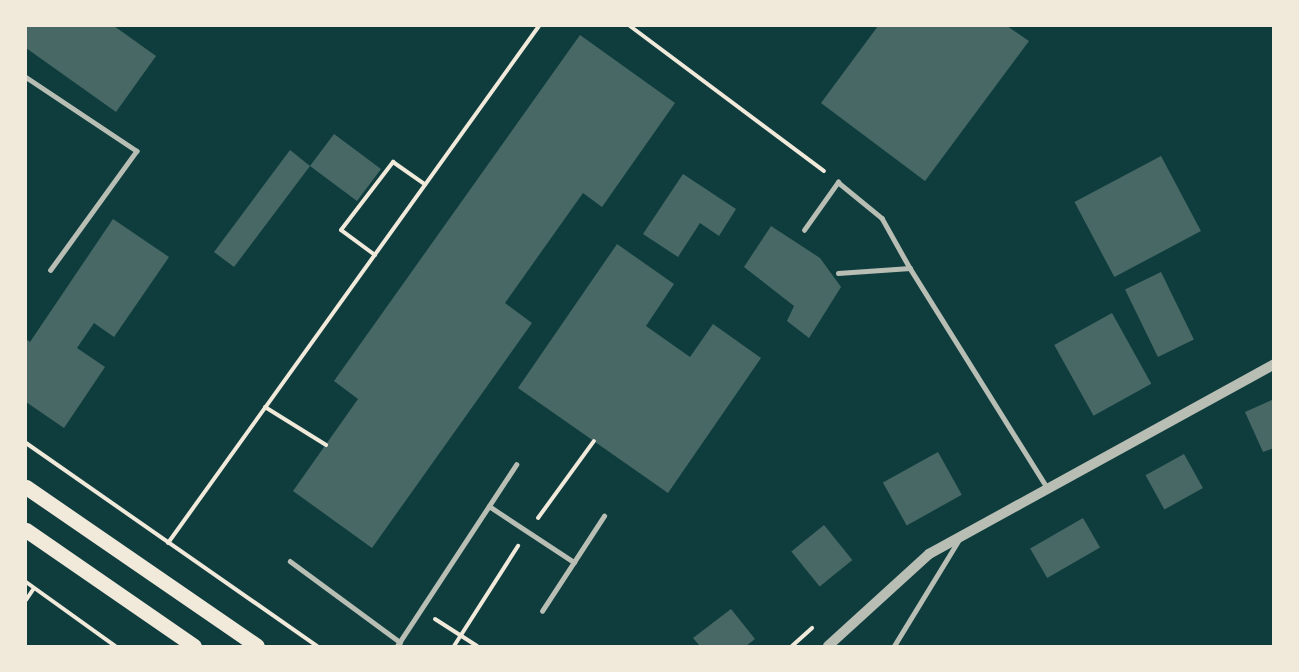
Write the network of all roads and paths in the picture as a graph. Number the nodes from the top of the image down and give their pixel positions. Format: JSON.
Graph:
{"nodes":[{"id":1,"x":539,"y":26,"type":"edge"},
{"id":2,"x":630,"y":26,"type":"edge"},
{"id":3,"x":26,"y":77,"type":"edge"},
{"id":4,"x":838,"y":182,"type":"junction"},
{"id":5,"x":425,"y":184,"type":"junction"},
{"id":6,"x":804,"y":230,"type":"dead end"},
{"id":7,"x":375,"y":255,"type":"junction"},
{"id":8,"x":910,"y":268,"type":"junction"},
{"id":9,"x":51,"y":270,"type":"dead end"},
{"id":10,"x":838,"y":273,"type":"dead end"},
{"id":11,"x":1274,"y":363,"type":"edge"},
{"id":12,"x":266,"y":407,"type":"junction"},
{"id":13,"x":26,"y":443,"type":"edge"},
{"id":14,"x":326,"y":445,"type":"dead end"},
{"id":15,"x":516,"y":465,"type":"dead end"},
{"id":16,"x":26,"y":488,"type":"edge"},
{"id":17,"x":1048,"y":489,"type":"junction"},
{"id":18,"x":489,"y":506,"type":"junction"},
{"id":19,"x":604,"y":516,"type":"dead end"},
{"id":20,"x":26,"y":530,"type":"edge"},
{"id":21,"x":961,"y":537,"type":"junction"},
{"id":22,"x":168,"y":543,"type":"junction"},
{"id":23,"x":290,"y":561,"type":"dead end"},
{"id":24,"x":574,"y":562,"type":"junction"},
{"id":25,"x":26,"y":582,"type":"edge"},
{"id":26,"x":34,"y":588,"type":"junction"},
{"id":27,"x":26,"y":600,"type":"edge"},
{"id":28,"x":421,"y":610,"type":"junction"},
{"id":29,"x":542,"y":611,"type":"dead end"},
{"id":30,"x":398,"y":644,"type":"edge"},
{"id":31,"x":115,"y":646,"type":"edge"},
{"id":32,"x":194,"y":646,"type":"edge"},
{"id":33,"x":256,"y":646,"type":"edge"},
{"id":34,"x":317,"y":646,"type":"edge"},
{"id":35,"x":477,"y":646,"type":"edge"},
{"id":36,"x":828,"y":646,"type":"edge"},
{"id":37,"x":894,"y":646,"type":"edge"}],
"edges":[{"from":1,"to":5,"type":"path"},
{"from":2,"to":4,"type":"path"},
{"from":3,"to":9,"type":"lane"},
{"from":4,"to":6,"type":"lane"},
{"from":4,"to":8,"type":"lane"},
{"from":5,"to":7,"type":"path"},
{"from":5,"to":7,"type":"path"},
{"from":7,"to":12,"type":"path"},
{"from":8,"to":10,"type":"lane"},
{"from":8,"to":17,"type":"lane"},
{"from":11,"to":17,"type":"street"},
{"from":12,"to":14,"type":"path"},
{"from":12,"to":22,"type":"path"},
{"from":13,"to":22,"type":"path"},
{"from":15,"to":18,"type":"lane"},
{"from":16,"to":33,"type":"main road"},
{"from":17,"to":21,"type":"street"},
{"from":18,"to":24,"type":"lane"},
{"from":18,"to":28,"type":"lane"},
{"from":19,"to":24,"type":"lane"},
{"from":20,"to":32,"type":"main road"},
{"from":21,"to":36,"type":"street"},
{"from":21,"to":37,"type":"lane"},
{"from":22,"to":34,"type":"path"},
{"from":23,"to":30,"type":"lane"},
{"from":24,"to":29,"type":"lane"},
{"from":25,"to":26,"type":"path"},
{"from":26,"to":27,"type":"path"},
{"from":26,"to":31,"type":"path"},
{"from":28,"to":30,"type":"lane"},
{"from":28,"to":35,"type":"path"}]}
